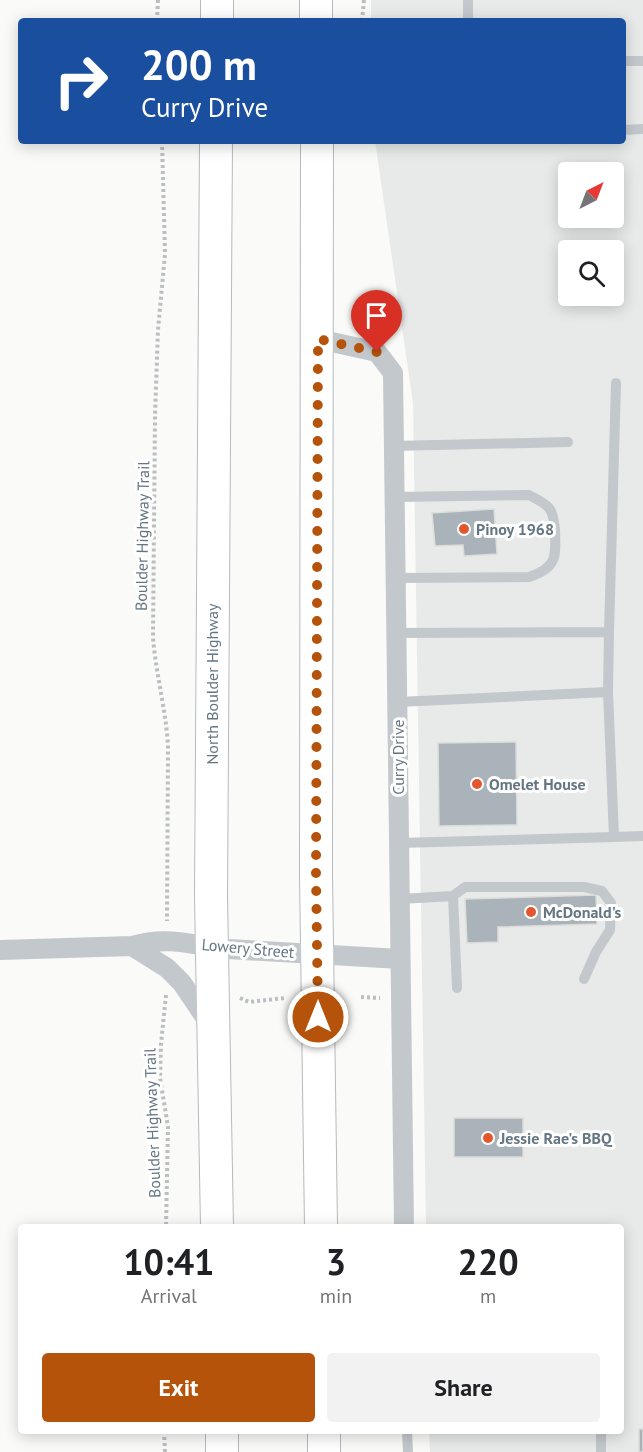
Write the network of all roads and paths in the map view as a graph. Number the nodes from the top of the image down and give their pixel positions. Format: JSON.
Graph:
{"nodes":[{"id":1,"x":158,"y":0,"type":"edge"},
{"id":2,"x":217,"y":0,"type":"edge"},
{"id":3,"x":316,"y":0,"type":"edge"},
{"id":4,"x":364,"y":0,"type":"edge"},
{"id":5,"x":468,"y":0,"type":"edge"},
{"id":6,"x":157,"y":18,"type":"edge"},
{"id":7,"x":217,"y":18,"type":"edge"},
{"id":8,"x":316,"y":18,"type":"edge"},
{"id":9,"x":362,"y":18,"type":"edge"},
{"id":10,"x":468,"y":18,"type":"edge"},
{"id":11,"x":626,"y":61,"type":"edge"},
{"id":12,"x":643,"y":61,"type":"edge"},
{"id":13,"x":643,"y":129,"type":"edge"},
{"id":14,"x":626,"y":130,"type":"edge"},
{"id":15,"x":162,"y":144,"type":"edge"},
{"id":16,"x":216,"y":144,"type":"edge"},
{"id":17,"x":317,"y":144,"type":"edge"},
{"id":18,"x":318,"y":339,"type":"junction"},
{"id":19,"x":616,"y":383,"type":"dead end"},
{"id":20,"x":568,"y":442,"type":"dead end"},
{"id":21,"x":394,"y":446,"type":"junction"},
{"id":22,"x":395,"y":497,"type":"junction"},
{"id":23,"x":396,"y":578,"type":"junction"},
{"id":24,"x":609,"y":632,"type":"junction"},
{"id":25,"x":397,"y":633,"type":"junction"},
{"id":26,"x":608,"y":692,"type":"junction"},
{"id":27,"x":398,"y":702,"type":"junction"},
{"id":28,"x":643,"y":836,"type":"edge"},
{"id":29,"x":614,"y":837,"type":"junction"},
{"id":30,"x":399,"y":843,"type":"junction"},
{"id":31,"x":453,"y":896,"type":"junction"},
{"id":32,"x":400,"y":899,"type":"junction"},
{"id":33,"x":167,"y":931,"type":"dead end"},
{"id":34,"x":132,"y":946,"type":"junction"},
{"id":35,"x":211,"y":948,"type":"junction"},
{"id":36,"x":0,"y":950,"type":"edge"},
{"id":37,"x":318,"y":954,"type":"junction"},
{"id":38,"x":400,"y":959,"type":"junction"},
{"id":39,"x":584,"y":979,"type":"dead end"},
{"id":40,"x":457,"y":988,"type":"dead end"},
{"id":41,"x":166,"y":990,"type":"dead end"},
{"id":42,"x":361,"y":997,"type":"dead end"},
{"id":43,"x":237,"y":998,"type":"dead end"},
{"id":44,"x":285,"y":998,"type":"dead end"},
{"id":45,"x":384,"y":999,"type":"dead end"},
{"id":46,"x":213,"y":1028,"type":"junction"},
{"id":47,"x":166,"y":1224,"type":"edge"},
{"id":48,"x":217,"y":1224,"type":"edge"},
{"id":49,"x":321,"y":1224,"type":"edge"},
{"id":50,"x":404,"y":1224,"type":"edge"},
{"id":51,"x":164,"y":1434,"type":"edge"},
{"id":52,"x":222,"y":1434,"type":"edge"},
{"id":53,"x":324,"y":1434,"type":"edge"},
{"id":54,"x":407,"y":1434,"type":"edge"},
{"id":55,"x":601,"y":1434,"type":"edge"},
{"id":56,"x":165,"y":1452,"type":"edge"},
{"id":57,"x":222,"y":1452,"type":"edge"},
{"id":58,"x":324,"y":1452,"type":"edge"},
{"id":59,"x":408,"y":1452,"type":"edge"},
{"id":60,"x":601,"y":1452,"type":"edge"}],
"edges":[{"from":1,"to":6,"type":"path"},
{"from":2,"to":7,"type":"main road"},
{"from":3,"to":8,"type":"main road"},
{"from":4,"to":9,"type":"path"},
{"from":5,"to":10,"type":"lane"},
{"from":11,"to":12,"type":"lane"},
{"from":13,"to":14,"type":"lane"},
{"from":15,"to":33,"type":"path","name":"Boulder Highway Trail"},
{"from":16,"to":35,"type":"main road","name":"North Boulder Highway"},
{"from":17,"to":18,"type":"main road"},
{"from":18,"to":21,"type":"street","name":"Curry Drive"},
{"from":18,"to":37,"type":"main road"},
{"from":19,"to":24,"type":"lane"},
{"from":20,"to":21,"type":"lane"},
{"from":21,"to":22,"type":"street","name":"Curry Drive"},
{"from":22,"to":23,"type":"street","name":"Curry Drive"},
{"from":22,"to":23,"type":"lane"},
{"from":23,"to":25,"type":"street","name":"Curry Drive"},
{"from":24,"to":25,"type":"lane"},
{"from":24,"to":26,"type":"lane"},
{"from":25,"to":27,"type":"street","name":"Curry Drive"},
{"from":26,"to":27,"type":"lane"},
{"from":26,"to":29,"type":"lane"},
{"from":27,"to":30,"type":"street","name":"Curry Drive"},
{"from":28,"to":29,"type":"lane"},
{"from":29,"to":30,"type":"lane"},
{"from":30,"to":32,"type":"street","name":"Curry Drive"},
{"from":31,"to":32,"type":"lane"},
{"from":31,"to":39,"type":"lane"},
{"from":31,"to":40,"type":"lane"},
{"from":32,"to":38,"type":"street","name":"Curry Drive"},
{"from":34,"to":35,"type":"street","name":"Lowery Street"},
{"from":34,"to":36,"type":"street","name":"Lowery Street"},
{"from":34,"to":46,"type":"street"},
{"from":35,"to":37,"type":"street","name":"Lowery Street"},
{"from":35,"to":46,"type":"main road","name":"North Boulder Highway"},
{"from":37,"to":38,"type":"street","name":"Lowery Street"},
{"from":37,"to":49,"type":"main road"},
{"from":38,"to":50,"type":"street","name":"Curry Drive"},
{"from":41,"to":47,"type":"path","name":"Boulder Highway Trail"},
{"from":42,"to":45,"type":"path"},
{"from":43,"to":44,"type":"path"},
{"from":46,"to":48,"type":"main road","name":"North Boulder Highway"},
{"from":51,"to":56,"type":"path"},
{"from":52,"to":57,"type":"main road"},
{"from":53,"to":58,"type":"main road"},
{"from":54,"to":59,"type":"lane"},
{"from":55,"to":60,"type":"lane"}]}
